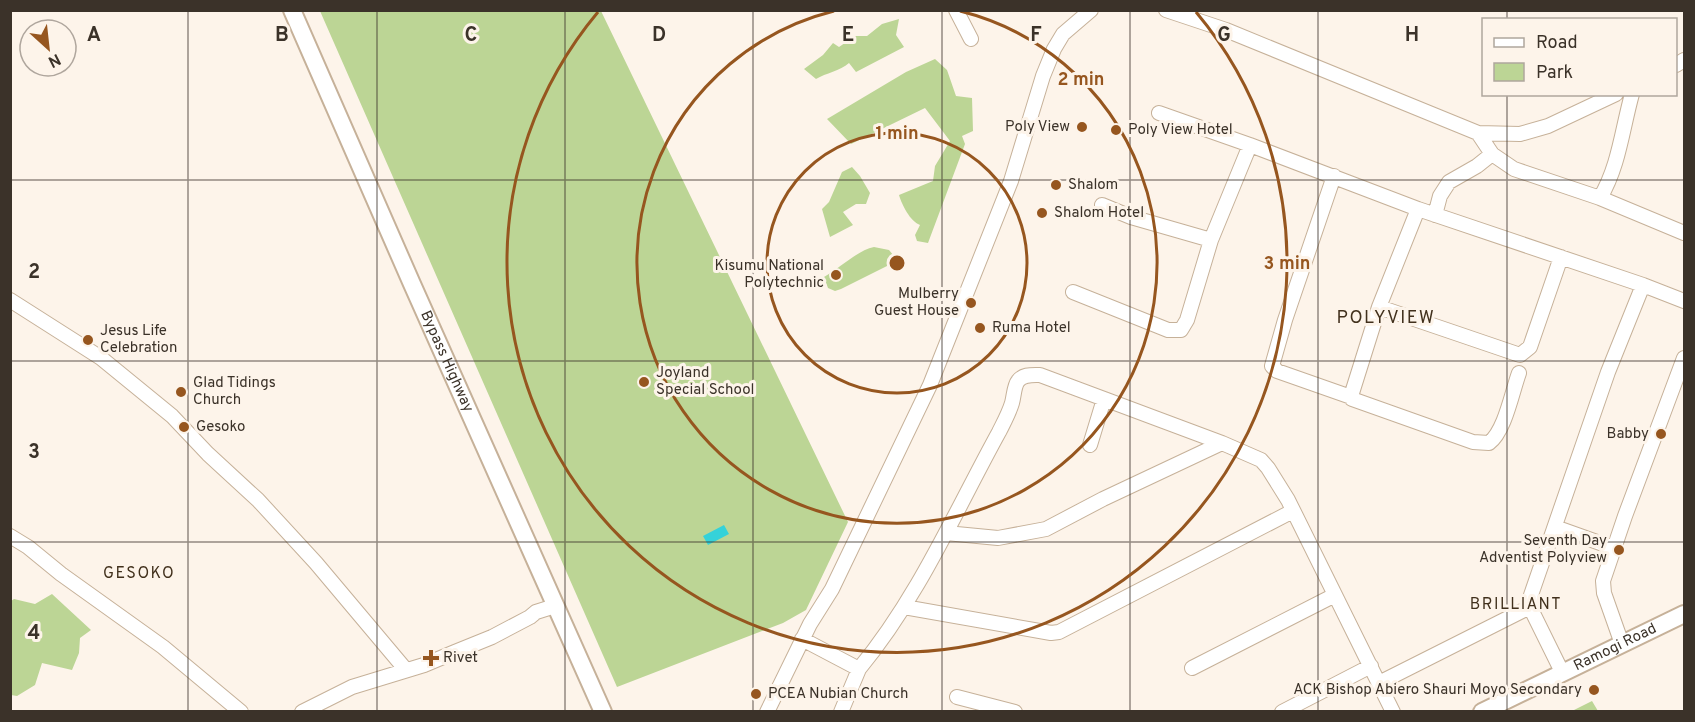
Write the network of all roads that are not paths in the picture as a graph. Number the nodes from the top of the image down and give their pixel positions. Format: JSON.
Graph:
{"nodes":[{"id":1,"x":292,"y":10,"type":"edge"},
{"id":2,"x":956,"y":10,"type":"edge"},
{"id":3,"x":1091,"y":10,"type":"edge"},
{"id":4,"x":1166,"y":10,"type":"edge"},
{"id":5,"x":970,"y":39,"type":"dead end"},
{"id":6,"x":1612,"y":96,"type":"edge"},
{"id":7,"x":1632,"y":96,"type":"edge"},
{"id":8,"x":1159,"y":113,"type":"dead end"},
{"id":9,"x":1478,"y":132,"type":"junction"},
{"id":10,"x":1250,"y":145,"type":"junction"},
{"id":11,"x":1492,"y":154,"type":"junction"},
{"id":12,"x":1334,"y":176,"type":"junction"},
{"id":13,"x":1600,"y":198,"type":"junction"},
{"id":14,"x":1102,"y":205,"type":"dead end"},
{"id":15,"x":1418,"y":209,"type":"junction"},
{"id":16,"x":1435,"y":214,"type":"junction"},
{"id":17,"x":1684,"y":233,"type":"edge"},
{"id":18,"x":1211,"y":240,"type":"junction"},
{"id":19,"x":1561,"y":257,"type":"junction"},
{"id":20,"x":1643,"y":285,"type":"junction"},
{"id":21,"x":1072,"y":292,"type":"dead end"},
{"id":22,"x":10,"y":300,"type":"edge"},
{"id":23,"x":1684,"y":301,"type":"edge"},
{"id":24,"x":1379,"y":307,"type":"junction"},
{"id":25,"x":1684,"y":358,"type":"edge"},
{"id":26,"x":1520,"y":373,"type":"dead end"},
{"id":27,"x":1352,"y":397,"type":"junction"},
{"id":28,"x":1104,"y":399,"type":"junction"},
{"id":29,"x":1222,"y":442,"type":"junction"},
{"id":30,"x":1090,"y":446,"type":"dead end"},
{"id":31,"x":1293,"y":512,"type":"junction"},
{"id":32,"x":1555,"y":527,"type":"junction"},
{"id":33,"x":946,"y":534,"type":"junction"},
{"id":34,"x":10,"y":536,"type":"edge"},
{"id":35,"x":1614,"y":548,"type":"junction"},
{"id":36,"x":1335,"y":595,"type":"junction"},
{"id":37,"x":555,"y":606,"type":"junction"},
{"id":38,"x":904,"y":607,"type":"junction"},
{"id":39,"x":1530,"y":607,"type":"junction"},
{"id":40,"x":1684,"y":614,"type":"edge"},
{"id":41,"x":802,"y":639,"type":"junction"},
{"id":42,"x":1622,"y":644,"type":"junction"},
{"id":43,"x":1371,"y":666,"type":"junction"},
{"id":44,"x":1192,"y":668,"type":"dead end"},
{"id":45,"x":859,"y":669,"type":"junction"},
{"id":46,"x":406,"y":670,"type":"junction"},
{"id":47,"x":1562,"y":672,"type":"junction"},
{"id":48,"x":1379,"y":683,"type":"junction"},
{"id":49,"x":957,"y":697,"type":"dead end"},
{"id":50,"x":241,"y":711,"type":"edge"},
{"id":51,"x":302,"y":711,"type":"edge"},
{"id":52,"x":603,"y":711,"type":"edge"},
{"id":53,"x":767,"y":711,"type":"edge"},
{"id":54,"x":841,"y":711,"type":"edge"},
{"id":55,"x":1015,"y":711,"type":"edge"},
{"id":56,"x":1282,"y":711,"type":"edge"},
{"id":57,"x":1393,"y":711,"type":"edge"},
{"id":58,"x":1482,"y":711,"type":"edge"}],
"edges":[{"from":1,"to":37,"type":"main road","name":"Bypass Highway"},
{"from":2,"to":5,"type":"street"},
{"from":3,"to":41,"type":"street"},
{"from":4,"to":9,"type":"street"},
{"from":6,"to":9,"type":"street"},
{"from":7,"to":13,"type":"street"},
{"from":8,"to":10,"type":"street"},
{"from":9,"to":11,"type":"street"},
{"from":10,"to":12,"type":"street"},
{"from":10,"to":18,"type":"street"},
{"from":11,"to":13,"type":"street"},
{"from":11,"to":16,"type":"street"},
{"from":12,"to":15,"type":"street"},
{"from":12,"to":27,"type":"street"},
{"from":13,"to":17,"type":"street"},
{"from":14,"to":18,"type":"street"},
{"from":15,"to":16,"type":"street"},
{"from":15,"to":24,"type":"street"},
{"from":16,"to":19,"type":"street"},
{"from":18,"to":21,"type":"street"},
{"from":19,"to":20,"type":"street"},
{"from":19,"to":24,"type":"street"},
{"from":20,"to":23,"type":"street"},
{"from":20,"to":32,"type":"street"},
{"from":22,"to":46,"type":"street"},
{"from":24,"to":27,"type":"street"},
{"from":25,"to":35,"type":"street"},
{"from":26,"to":27,"type":"street"},
{"from":28,"to":29,"type":"street"},
{"from":28,"to":30,"type":"street"},
{"from":28,"to":33,"type":"street"},
{"from":29,"to":31,"type":"street"},
{"from":29,"to":33,"type":"street"},
{"from":31,"to":36,"type":"street"},
{"from":31,"to":38,"type":"street"},
{"from":32,"to":35,"type":"street"},
{"from":32,"to":39,"type":"street"},
{"from":33,"to":38,"type":"street"},
{"from":34,"to":50,"type":"street"},
{"from":35,"to":42,"type":"street"},
{"from":36,"to":43,"type":"street"},
{"from":36,"to":44,"type":"street"},
{"from":37,"to":46,"type":"street"},
{"from":37,"to":52,"type":"main road","name":"Bypass Highway"},
{"from":38,"to":45,"type":"street"},
{"from":39,"to":47,"type":"street"},
{"from":39,"to":48,"type":"street"},
{"from":40,"to":42,"type":"main road","name":"Ramogi Road"},
{"from":41,"to":45,"type":"street"},
{"from":41,"to":53,"type":"street"},
{"from":42,"to":47,"type":"main road","name":"Ramogi Road"},
{"from":43,"to":48,"type":"street"},
{"from":43,"to":56,"type":"street"},
{"from":45,"to":54,"type":"street"},
{"from":46,"to":51,"type":"street"},
{"from":47,"to":58,"type":"main road","name":"Ramogi Road"},
{"from":48,"to":57,"type":"street"},
{"from":49,"to":55,"type":"street"}]}
